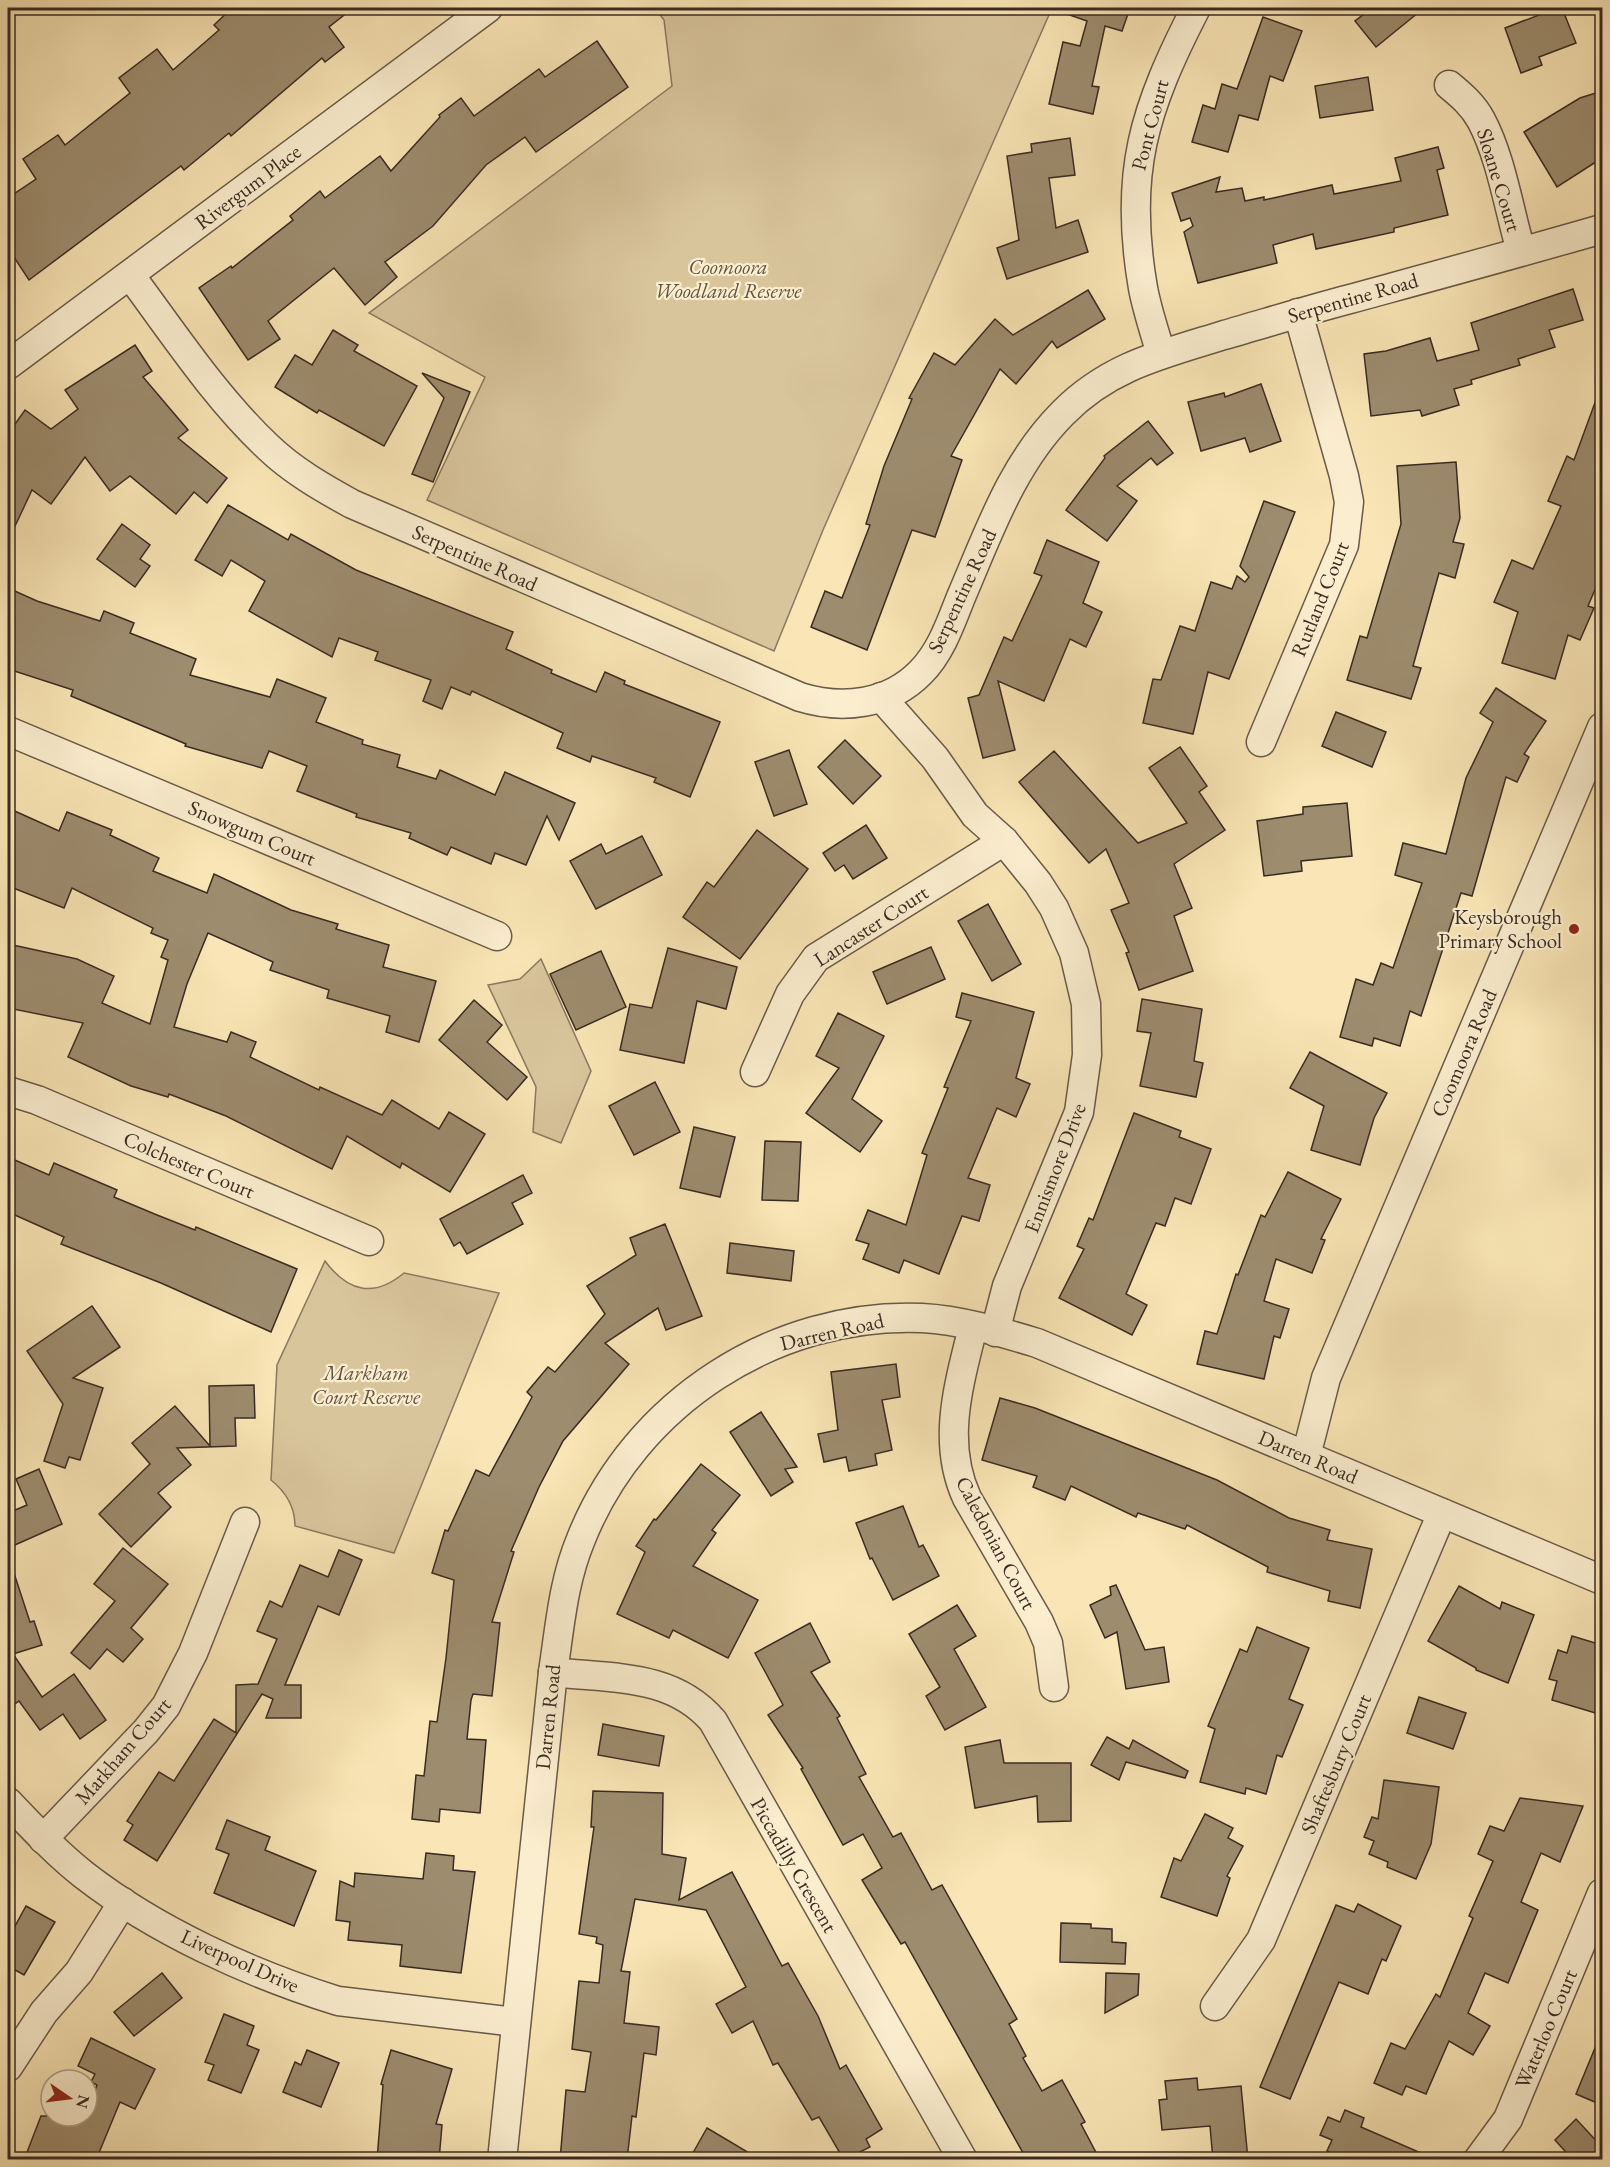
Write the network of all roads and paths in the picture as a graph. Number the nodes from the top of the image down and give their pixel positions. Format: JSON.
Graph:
{"nodes":[{"id":1,"x":488,"y":8,"type":"edge"},
{"id":2,"x":1196,"y":8,"type":"edge"},
{"id":3,"x":1449,"y":85,"type":"dead end"},
{"id":4,"x":1602,"y":229,"type":"edge"},
{"id":5,"x":1521,"y":250,"type":"junction"},
{"id":6,"x":130,"y":275,"type":"junction"},
{"id":7,"x":1298,"y":313,"type":"junction"},
{"id":8,"x":1161,"y":354,"type":"junction"},
{"id":9,"x":8,"y":365,"type":"edge"},
{"id":10,"x":908,"y":683,"type":"junction"},
{"id":11,"x":881,"y":698,"type":"junction"},
{"id":12,"x":1602,"y":727,"type":"edge"},
{"id":13,"x":8,"y":731,"type":"edge"},
{"id":14,"x":1261,"y":742,"type":"dead end"},
{"id":15,"x":936,"y":758,"type":"junction"},
{"id":16,"x":1004,"y":842,"type":"junction"},
{"id":17,"x":496,"y":936,"type":"dead end"},
{"id":18,"x":755,"y":1072,"type":"dead end"},
{"id":19,"x":8,"y":1090,"type":"edge"},
{"id":20,"x":369,"y":1241,"type":"dead end"},
{"id":21,"x":984,"y":1329,"type":"junction"},
{"id":22,"x":1326,"y":1378,"type":"junction"},
{"id":23,"x":1279,"y":1444,"type":"junction"},
{"id":24,"x":1306,"y":1456,"type":"junction"},
{"id":25,"x":1442,"y":1513,"type":"junction"},
{"id":26,"x":245,"y":1522,"type":"dead end"},
{"id":27,"x":1602,"y":1580,"type":"edge"},
{"id":28,"x":553,"y":1672,"type":"junction"},
{"id":29,"x":1054,"y":1687,"type":"dead end"},
{"id":30,"x":8,"y":1802,"type":"edge"},
{"id":31,"x":43,"y":1839,"type":"junction"},
{"id":32,"x":1602,"y":1893,"type":"edge"},
{"id":33,"x":133,"y":1909,"type":"junction"},
{"id":34,"x":1215,"y":2006,"type":"dead end"},
{"id":35,"x":516,"y":2022,"type":"junction"},
{"id":36,"x":8,"y":2067,"type":"edge"},
{"id":37,"x":502,"y":2160,"type":"edge"},
{"id":38,"x":963,"y":2160,"type":"edge"},
{"id":39,"x":1478,"y":2160,"type":"edge"}],
"edges":[{"from":1,"to":6,"type":"street","name":"Rivergum Place"},
{"from":2,"to":8,"type":"street","name":"Pont Court"},
{"from":3,"to":5,"type":"street","name":"Sloane Court"},
{"from":4,"to":5,"type":"street","name":"Serpentine Road"},
{"from":5,"to":7,"type":"street","name":"Serpentine Road"},
{"from":6,"to":9,"type":"street","name":"Rivergum Place"},
{"from":6,"to":11,"type":"street","name":"Serpentine Road"},
{"from":7,"to":8,"type":"street","name":"Serpentine Road"},
{"from":7,"to":14,"type":"street","name":"Rutland Court"},
{"from":8,"to":10,"type":"street","name":"Serpentine Road"},
{"from":10,"to":11,"type":"street","name":"Serpentine Road"},
{"from":10,"to":15,"type":"street","name":"Ennismore Drive"},
{"from":11,"to":15,"type":"street","name":"Ennismore Drive"},
{"from":12,"to":22,"type":"street","name":"Coomoora Road"},
{"from":13,"to":17,"type":"street","name":"Snowgum Court"},
{"from":15,"to":16,"type":"street","name":"Ennismore Drive"},
{"from":16,"to":18,"type":"street","name":"Lancaster Court"},
{"from":16,"to":21,"type":"street","name":"Ennismore Drive"},
{"from":19,"to":20,"type":"street","name":"Colchester Court"},
{"from":21,"to":23,"type":"street","name":"Darren Road"},
{"from":21,"to":28,"type":"street","name":"Darren Road"},
{"from":21,"to":29,"type":"street","name":"Caledonian Court"},
{"from":22,"to":23,"type":"street","name":"Coomoora Road"},
{"from":22,"to":24,"type":"street","name":"Coomoora Road"},
{"from":23,"to":24,"type":"street","name":"Darren Road"},
{"from":24,"to":25,"type":"street","name":"Darren Road"},
{"from":25,"to":27,"type":"street","name":"Darren Road"},
{"from":25,"to":34,"type":"street","name":"Shaftesbury Court"},
{"from":26,"to":31,"type":"street","name":"Markham Court"},
{"from":28,"to":35,"type":"street","name":"Darren Road"},
{"from":28,"to":38,"type":"street","name":"Piccadilly Crescent"},
{"from":30,"to":31,"type":"street","name":"Liverpool Drive"},
{"from":31,"to":33,"type":"street","name":"Liverpool Drive"},
{"from":32,"to":39,"type":"street","name":"Waterloo Court"},
{"from":33,"to":35,"type":"street","name":"Liverpool Drive"},
{"from":33,"to":36,"type":"street"},
{"from":35,"to":37,"type":"street","name":"Darren Road"}]}
